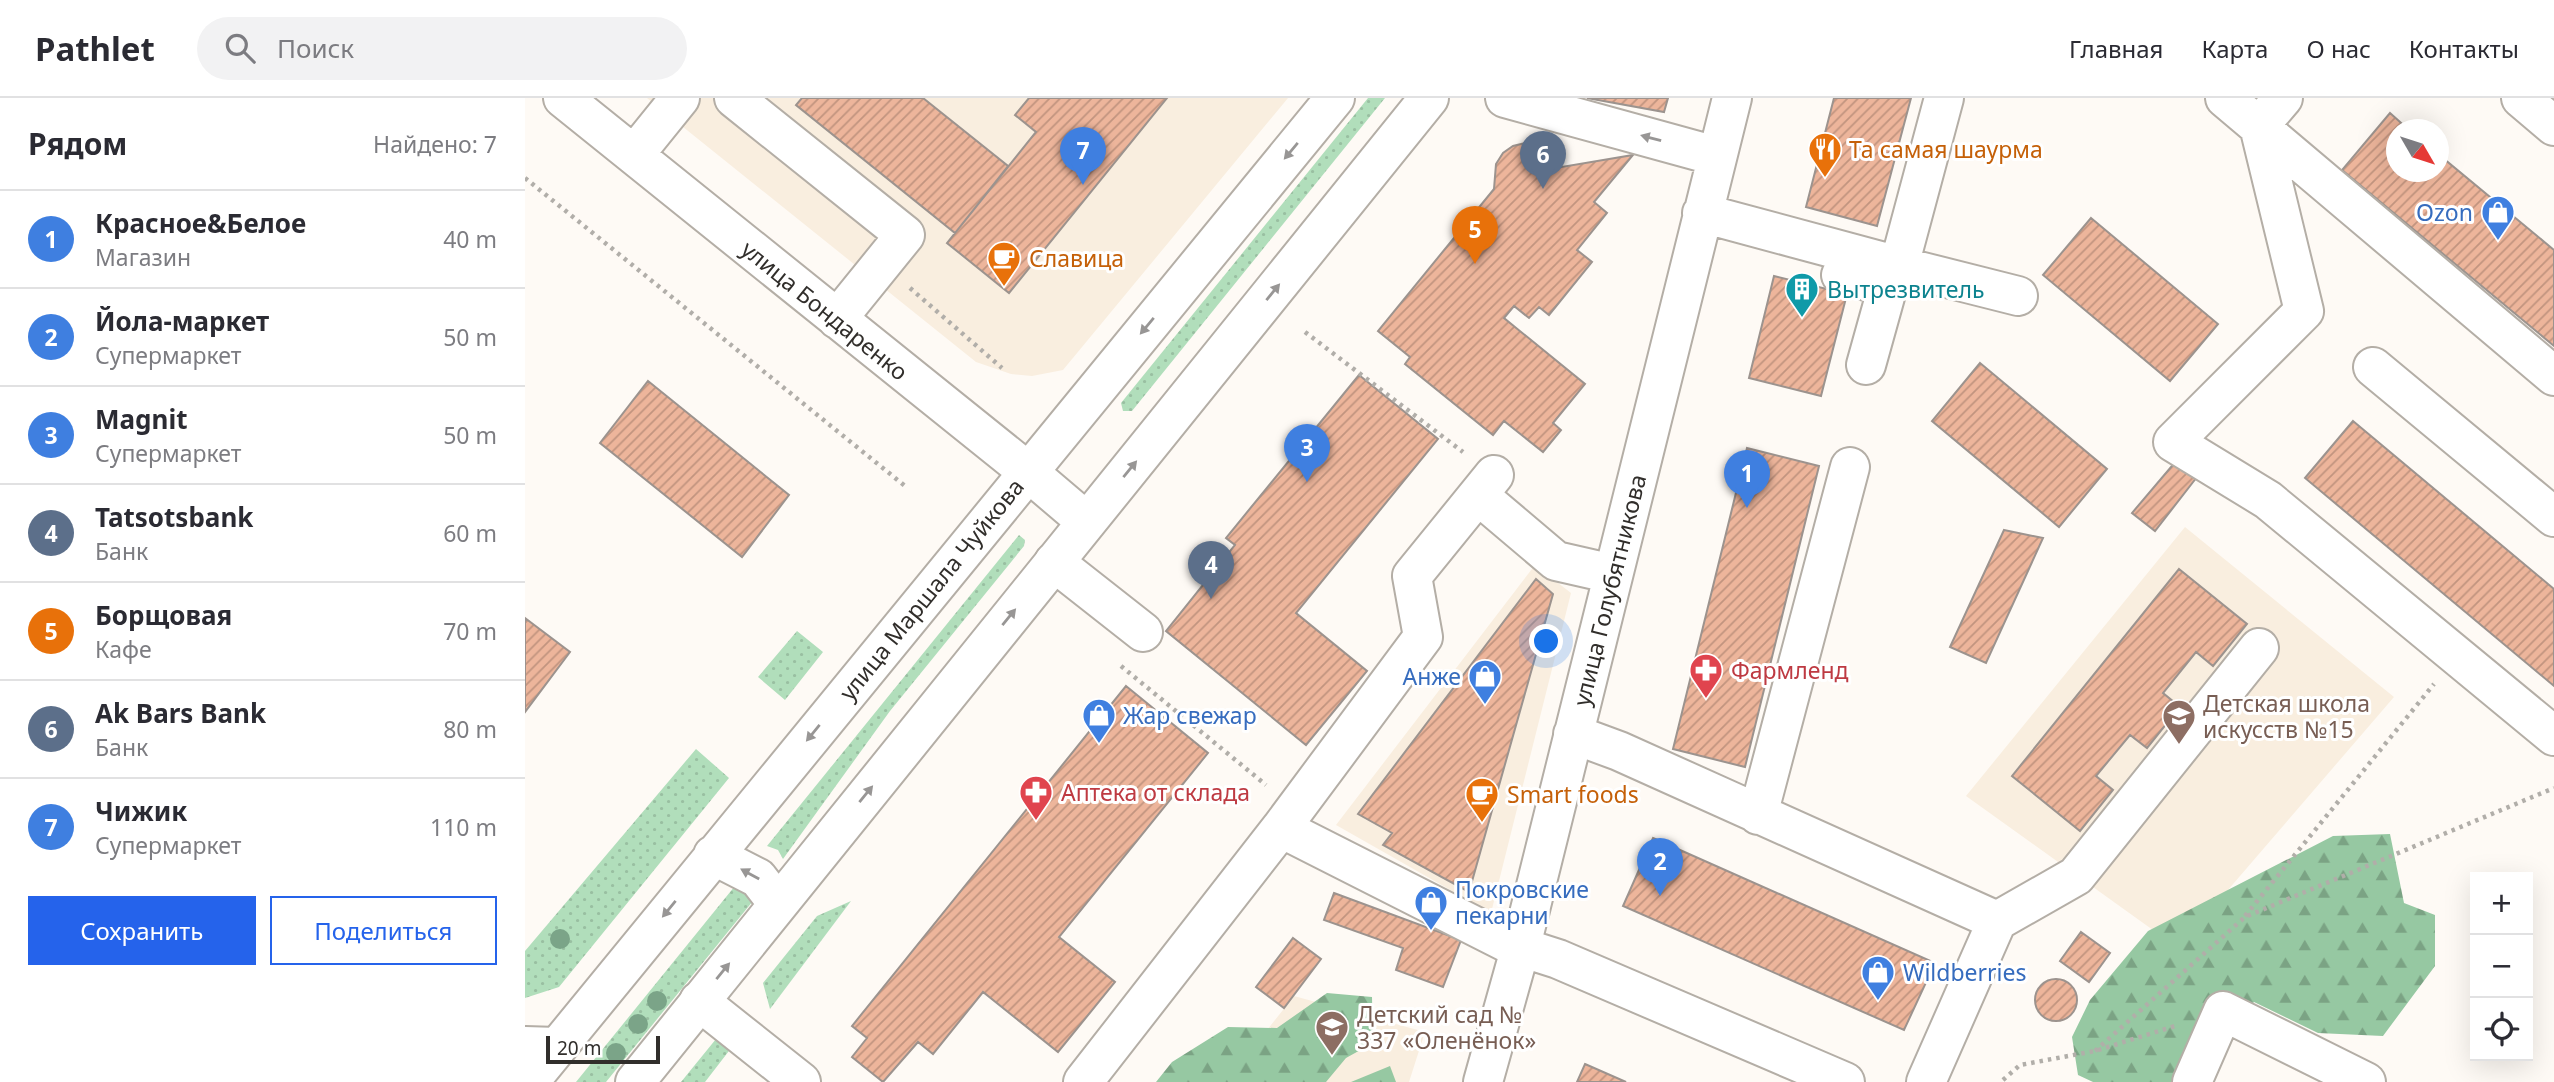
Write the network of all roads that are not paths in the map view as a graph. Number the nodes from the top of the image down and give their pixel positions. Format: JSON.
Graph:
{"nodes":[{"id":1,"x":680,"y":98,"type":"edge"},
{"id":2,"x":734,"y":98,"type":"edge"},
{"id":3,"x":1335,"y":98,"type":"edge"},
{"id":4,"x":1429,"y":98,"type":"edge"},
{"id":5,"x":1505,"y":98,"type":"edge"},
{"id":6,"x":1732,"y":98,"type":"edge"},
{"id":7,"x":1944,"y":98,"type":"edge"},
{"id":8,"x":2225,"y":98,"type":"edge"},
{"id":9,"x":2521,"y":98,"type":"edge"},
{"id":10,"x":572,"y":101,"type":"edge"},
{"id":11,"x":2271,"y":112,"type":"edge"},
{"id":12,"x":2554,"y":125,"type":"edge"},
{"id":13,"x":634,"y":155,"type":"junction"},
{"id":14,"x":1716,"y":156,"type":"junction"},
{"id":15,"x":1699,"y":226,"type":"junction"},
{"id":16,"x":1899,"y":265,"type":"junction"},
{"id":17,"x":2018,"y":296,"type":"dead end"},
{"id":18,"x":837,"y":319,"type":"junction"},
{"id":19,"x":1866,"y":365,"type":"dead end"},
{"id":20,"x":2373,"y":367,"type":"dead end"},
{"id":21,"x":2554,"y":376,"type":"edge"},
{"id":22,"x":1850,"y":467,"type":"dead end"},
{"id":23,"x":1027,"y":471,"type":"junction"},
{"id":24,"x":2547,"y":497,"type":"edge"},
{"id":25,"x":1087,"y":522,"type":"junction"},
{"id":26,"x":1054,"y":562,"type":"junction"},
{"id":27,"x":1613,"y":574,"type":"junction"},
{"id":28,"x":1143,"y":632,"type":"dead end"},
{"id":29,"x":2259,"y":648,"type":"dead end"},
{"id":30,"x":1573,"y":734,"type":"junction"},
{"id":31,"x":2554,"y":736,"type":"edge"},
{"id":32,"x":1758,"y":815,"type":"junction"},
{"id":33,"x":1281,"y":828,"type":"junction"},
{"id":34,"x":713,"y":856,"type":"junction"},
{"id":35,"x":778,"y":904,"type":"junction"},
{"id":36,"x":1997,"y":921,"type":"junction"},
{"id":37,"x":1521,"y":946,"type":"junction"},
{"id":38,"x":699,"y":1001,"type":"junction"},
{"id":39,"x":541,"y":1046,"type":"edge"},
{"id":40,"x":1842,"y":1081,"type":"edge"},
{"id":41,"x":529,"y":1082,"type":"edge"},
{"id":42,"x":635,"y":1082,"type":"edge"},
{"id":43,"x":801,"y":1082,"type":"edge"},
{"id":44,"x":1083,"y":1082,"type":"edge"},
{"id":45,"x":1483,"y":1082,"type":"edge"},
{"id":46,"x":1926,"y":1082,"type":"edge"},
{"id":47,"x":2192,"y":1082,"type":"edge"},
{"id":48,"x":2367,"y":1082,"type":"edge"}],
"edges":[{"from":1,"to":13,"type":"main road"},
{"from":2,"to":18,"type":"main road"},
{"from":3,"to":23,"type":"main road","name":"улица Маршала Чуйкова","one_way":true},
{"from":25,"to":4,"type":"main road","one_way":true},
{"from":14,"to":5,"type":"main road","one_way":true},
{"from":6,"to":14,"type":"main road","name":"улица Голубятникова"},
{"from":7,"to":16,"type":"main road"},
{"from":8,"to":11,"type":"main road"},
{"from":9,"to":12,"type":"main road"},
{"from":10,"to":13,"type":"main road","name":"улица Бондаренко"},
{"from":11,"to":21,"type":"main road"},
{"from":11,"to":31,"type":"main road"},
{"from":13,"to":18,"type":"main road","name":"улица Бондаренко"},
{"from":14,"to":15,"type":"main road","name":"улица Голубятникова"},
{"from":15,"to":16,"type":"main road"},
{"from":15,"to":19,"type":"main road"},
{"from":15,"to":27,"type":"main road","name":"улица Голубятникова"},
{"from":16,"to":17,"type":"main road"},
{"from":18,"to":23,"type":"main road","name":"улица Бондаренко"},
{"from":20,"to":24,"type":"main road"},
{"from":22,"to":32,"type":"main road"},
{"from":23,"to":25,"type":"main road","name":"улица Бондаренко"},
{"from":23,"to":34,"type":"main road","name":"улица Маршала Чуйкова","one_way":true},
{"from":25,"to":26,"type":"main road"},
{"from":26,"to":28,"type":"main road"},
{"from":35,"to":26,"type":"main road","one_way":true},
{"from":27,"to":30,"type":"main road","name":"улица Голубятникова"},
{"from":27,"to":33,"type":"main road"},
{"from":29,"to":36,"type":"main road"},
{"from":30,"to":32,"type":"main road"},
{"from":30,"to":37,"type":"main road","name":"улица Голубятникова"},
{"from":32,"to":36,"type":"main road"},
{"from":33,"to":37,"type":"main road"},
{"from":33,"to":44,"type":"main road"},
{"from":35,"to":34,"type":"main road","one_way":true},
{"from":34,"to":39,"type":"main road","name":"улица Маршала Чуйкова","one_way":true},
{"from":38,"to":35,"type":"main road","one_way":true},
{"from":36,"to":46,"type":"main road"},
{"from":37,"to":40,"type":"main road"},
{"from":37,"to":45,"type":"main road","name":"улица Голубятникова"},
{"from":38,"to":42,"type":"main road"},
{"from":38,"to":43,"type":"main road"},
{"from":39,"to":41,"type":"main road","name":"улица Маршала Чуйкова"},
{"from":47,"to":48,"type":"main road"}]}
